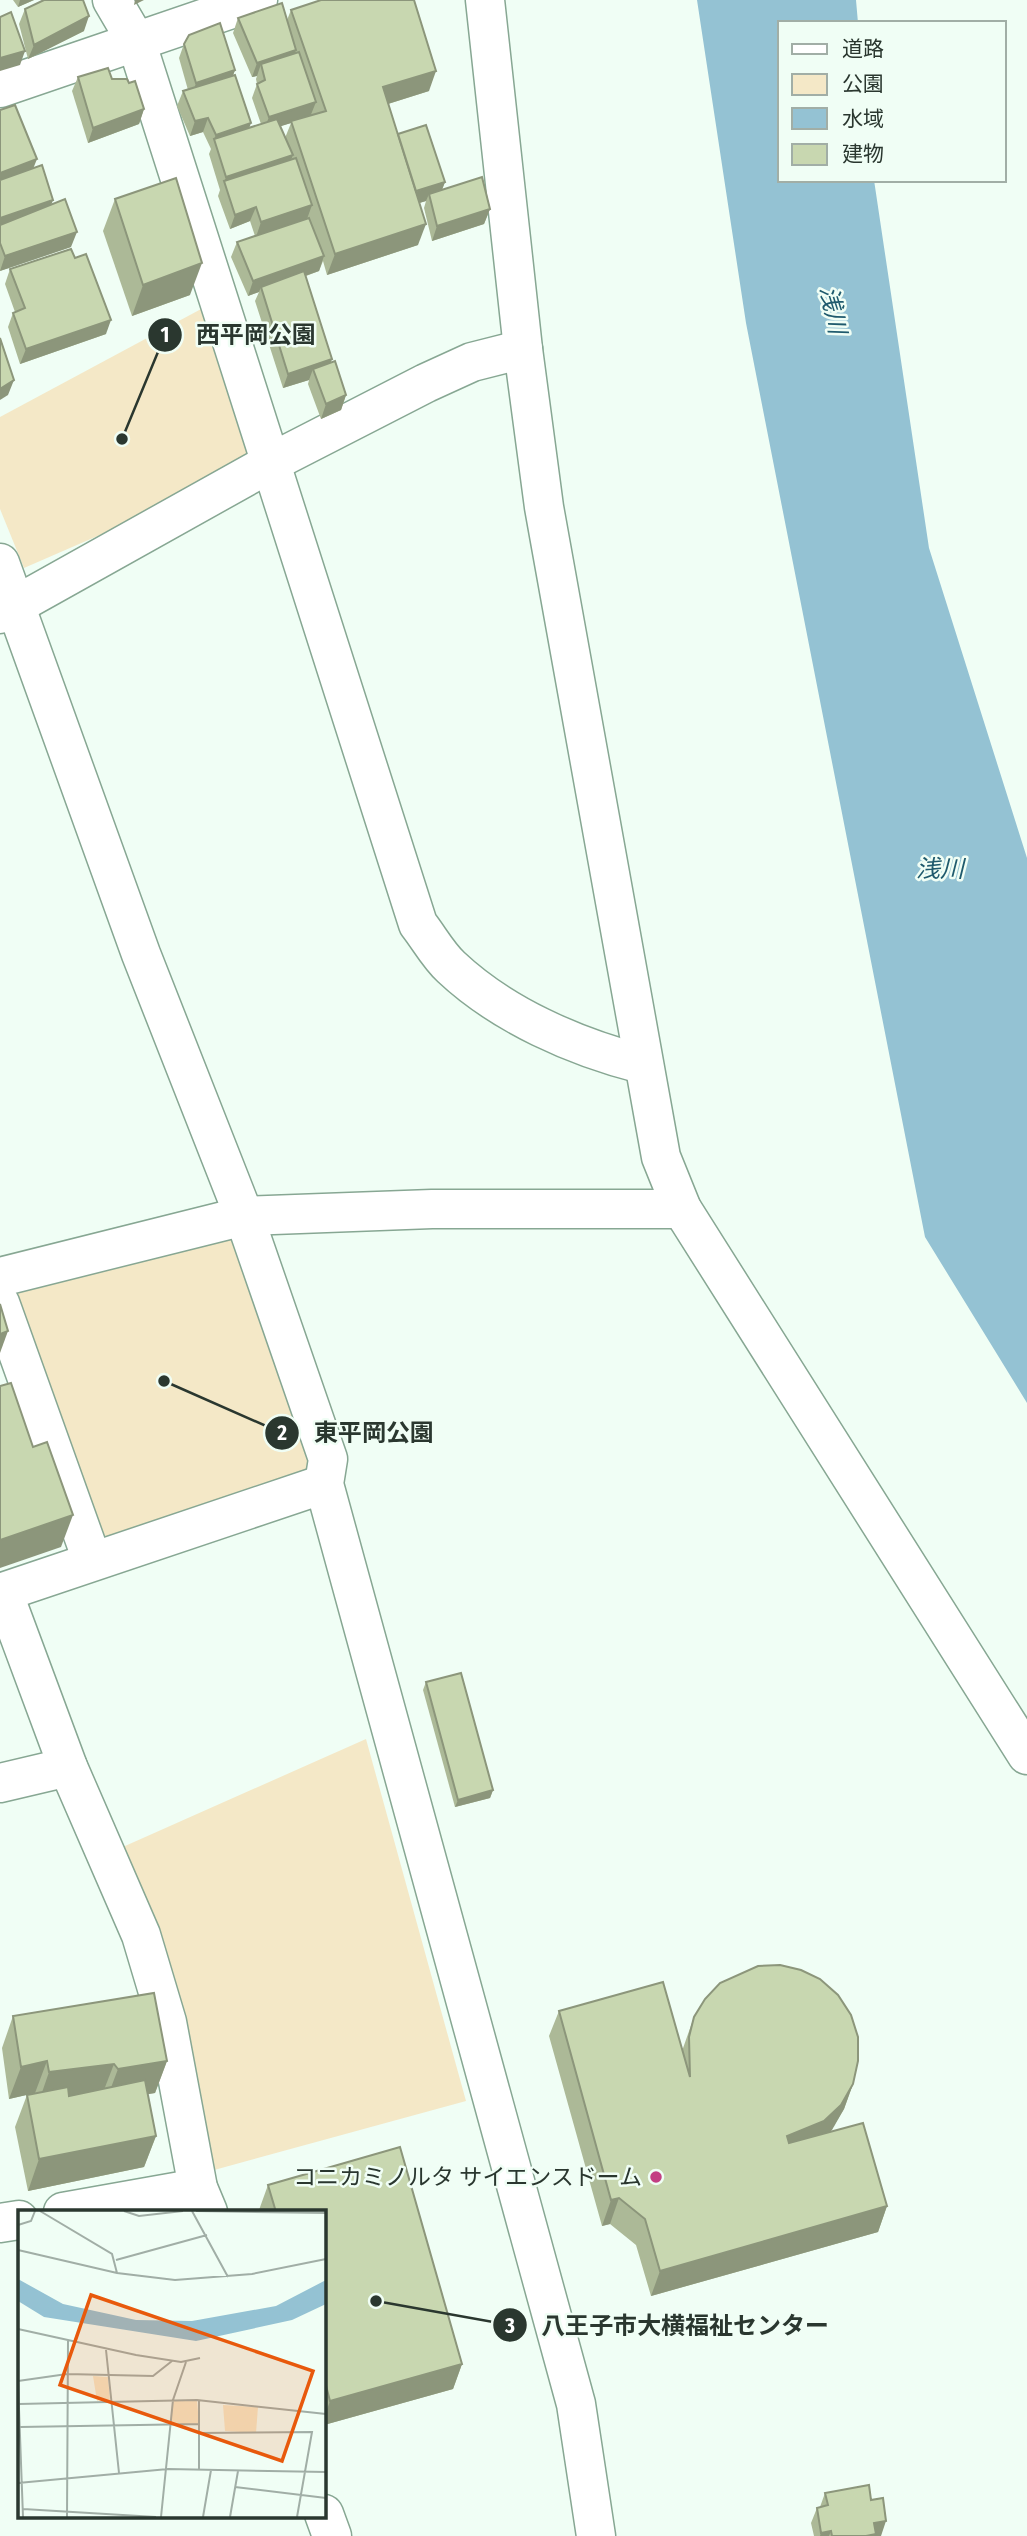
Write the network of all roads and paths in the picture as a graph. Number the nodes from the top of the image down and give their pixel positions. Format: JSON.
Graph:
{"nodes":[{"id":1,"x":112,"y":0,"type":"edge"},
{"id":2,"x":258,"y":0,"type":"edge"},
{"id":3,"x":485,"y":0,"type":"edge"},
{"id":4,"x":188,"y":11,"type":"edge"},
{"id":5,"x":136,"y":41,"type":"junction"},
{"id":6,"x":0,"y":88,"type":"edge"},
{"id":7,"x":523,"y":349,"type":"junction"},
{"id":8,"x":272,"y":462,"type":"junction"},
{"id":9,"x":0,"y":563,"type":"edge"},
{"id":10,"x":8,"y":611,"type":"edge"},
{"id":11,"x":642,"y":1064,"type":"junction"},
{"id":12,"x":682,"y":1209,"type":"junction"},
{"id":13,"x":244,"y":1216,"type":"junction"},
{"id":14,"x":0,"y":1277,"type":"edge"},
{"id":15,"x":0,"y":1303,"type":"edge"},
{"id":16,"x":324,"y":1484,"type":"junction"},
{"id":17,"x":92,"y":1560,"type":"junction"},
{"id":18,"x":2,"y":1592,"type":"edge"},
{"id":19,"x":1027,"y":1755,"type":"edge"},
{"id":20,"x":68,"y":1767,"type":"junction"},
{"id":21,"x":0,"y":1783,"type":"edge"},
{"id":22,"x":203,"y":2200,"type":"edge"},
{"id":23,"x":86,"y":2210,"type":"edge"},
{"id":24,"x":18,"y":2220,"type":"edge"},
{"id":25,"x":0,"y":2223,"type":"edge"},
{"id":26,"x":325,"y":2518,"type":"edge"},
{"id":27,"x":332,"y":2536,"type":"edge"},
{"id":28,"x":596,"y":2536,"type":"edge"}],
"edges":[{"from":1,"to":5,"type":"street"},
{"from":2,"to":4,"type":"street"},
{"from":3,"to":7,"type":"street"},
{"from":4,"to":5,"type":"street"},
{"from":5,"to":6,"type":"street"},
{"from":5,"to":8,"type":"street"},
{"from":7,"to":8,"type":"street"},
{"from":7,"to":11,"type":"street"},
{"from":8,"to":10,"type":"street"},
{"from":8,"to":11,"type":"street"},
{"from":9,"to":10,"type":"street"},
{"from":10,"to":13,"type":"street"},
{"from":11,"to":12,"type":"street"},
{"from":12,"to":13,"type":"street"},
{"from":12,"to":19,"type":"street"},
{"from":13,"to":14,"type":"street"},
{"from":13,"to":16,"type":"street"},
{"from":15,"to":17,"type":"street"},
{"from":16,"to":17,"type":"street"},
{"from":16,"to":28,"type":"street"},
{"from":17,"to":18,"type":"street"},
{"from":18,"to":20,"type":"street"},
{"from":20,"to":21,"type":"street"},
{"from":20,"to":22,"type":"street"},
{"from":22,"to":23,"type":"street"},
{"from":24,"to":25,"type":"street"},
{"from":26,"to":27,"type":"street"}]}
